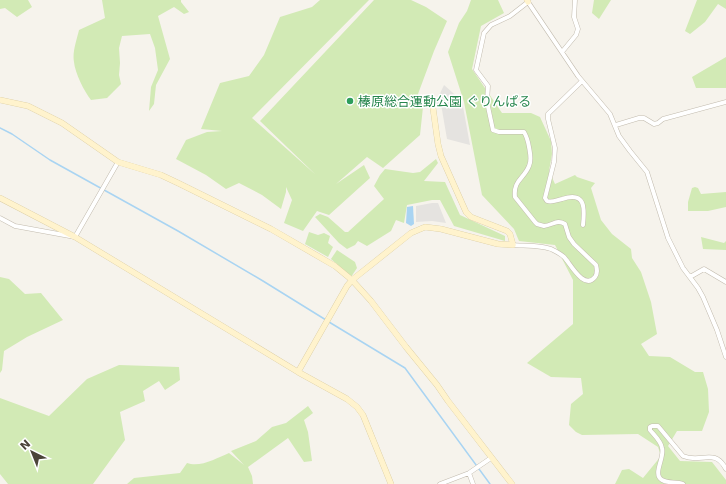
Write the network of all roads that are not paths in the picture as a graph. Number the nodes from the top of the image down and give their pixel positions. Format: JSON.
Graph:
{"nodes":[{"id":1,"x":574,"y":0,"type":"edge"},
{"id":2,"x":527,"y":1,"type":"edge"},
{"id":3,"x":562,"y":52,"type":"junction"},
{"id":4,"x":582,"y":80,"type":"junction"},
{"id":5,"x":0,"y":100,"type":"edge"},
{"id":6,"x":432,"y":101,"type":"dead end"},
{"id":7,"x":726,"y":102,"type":"edge"},
{"id":8,"x":616,"y":125,"type":"junction"},
{"id":9,"x":118,"y":162,"type":"junction"},
{"id":10,"x":0,"y":198,"type":"edge"},
{"id":11,"x":0,"y":218,"type":"edge"},
{"id":12,"x":582,"y":225,"type":"dead end"},
{"id":13,"x":75,"y":237,"type":"junction"},
{"id":14,"x":513,"y":245,"type":"junction"},
{"id":15,"x":690,"y":277,"type":"junction"},
{"id":16,"x":352,"y":280,"type":"junction"},
{"id":17,"x":726,"y":282,"type":"edge"},
{"id":18,"x":726,"y":357,"type":"edge"},
{"id":19,"x":298,"y":372,"type":"junction"},
{"id":20,"x":491,"y":458,"type":"junction"},
{"id":21,"x":726,"y":469,"type":"edge"},
{"id":22,"x":469,"y":472,"type":"junction"},
{"id":23,"x":391,"y":484,"type":"edge"},
{"id":24,"x":440,"y":484,"type":"edge"},
{"id":25,"x":473,"y":484,"type":"edge"},
{"id":26,"x":512,"y":484,"type":"edge"},
{"id":27,"x":683,"y":484,"type":"edge"}],
"edges":[{"from":1,"to":3,"type":"street"},
{"from":2,"to":3,"type":"street"},
{"from":2,"to":14,"type":"street"},
{"from":3,"to":4,"type":"street"},
{"from":4,"to":8,"type":"street"},
{"from":4,"to":12,"type":"street"},
{"from":5,"to":9,"type":"street"},
{"from":6,"to":14,"type":"street"},
{"from":7,"to":8,"type":"street"},
{"from":8,"to":15,"type":"street"},
{"from":9,"to":13,"type":"street"},
{"from":9,"to":16,"type":"street"},
{"from":10,"to":13,"type":"street"},
{"from":11,"to":13,"type":"street"},
{"from":13,"to":19,"type":"street"},
{"from":14,"to":16,"type":"street"},
{"from":15,"to":17,"type":"street"},
{"from":15,"to":18,"type":"street"},
{"from":16,"to":19,"type":"street"},
{"from":16,"to":20,"type":"street"},
{"from":19,"to":23,"type":"street"},
{"from":20,"to":22,"type":"street"},
{"from":20,"to":26,"type":"street"},
{"from":21,"to":27,"type":"street"},
{"from":22,"to":24,"type":"street"},
{"from":22,"to":25,"type":"street"}]}
